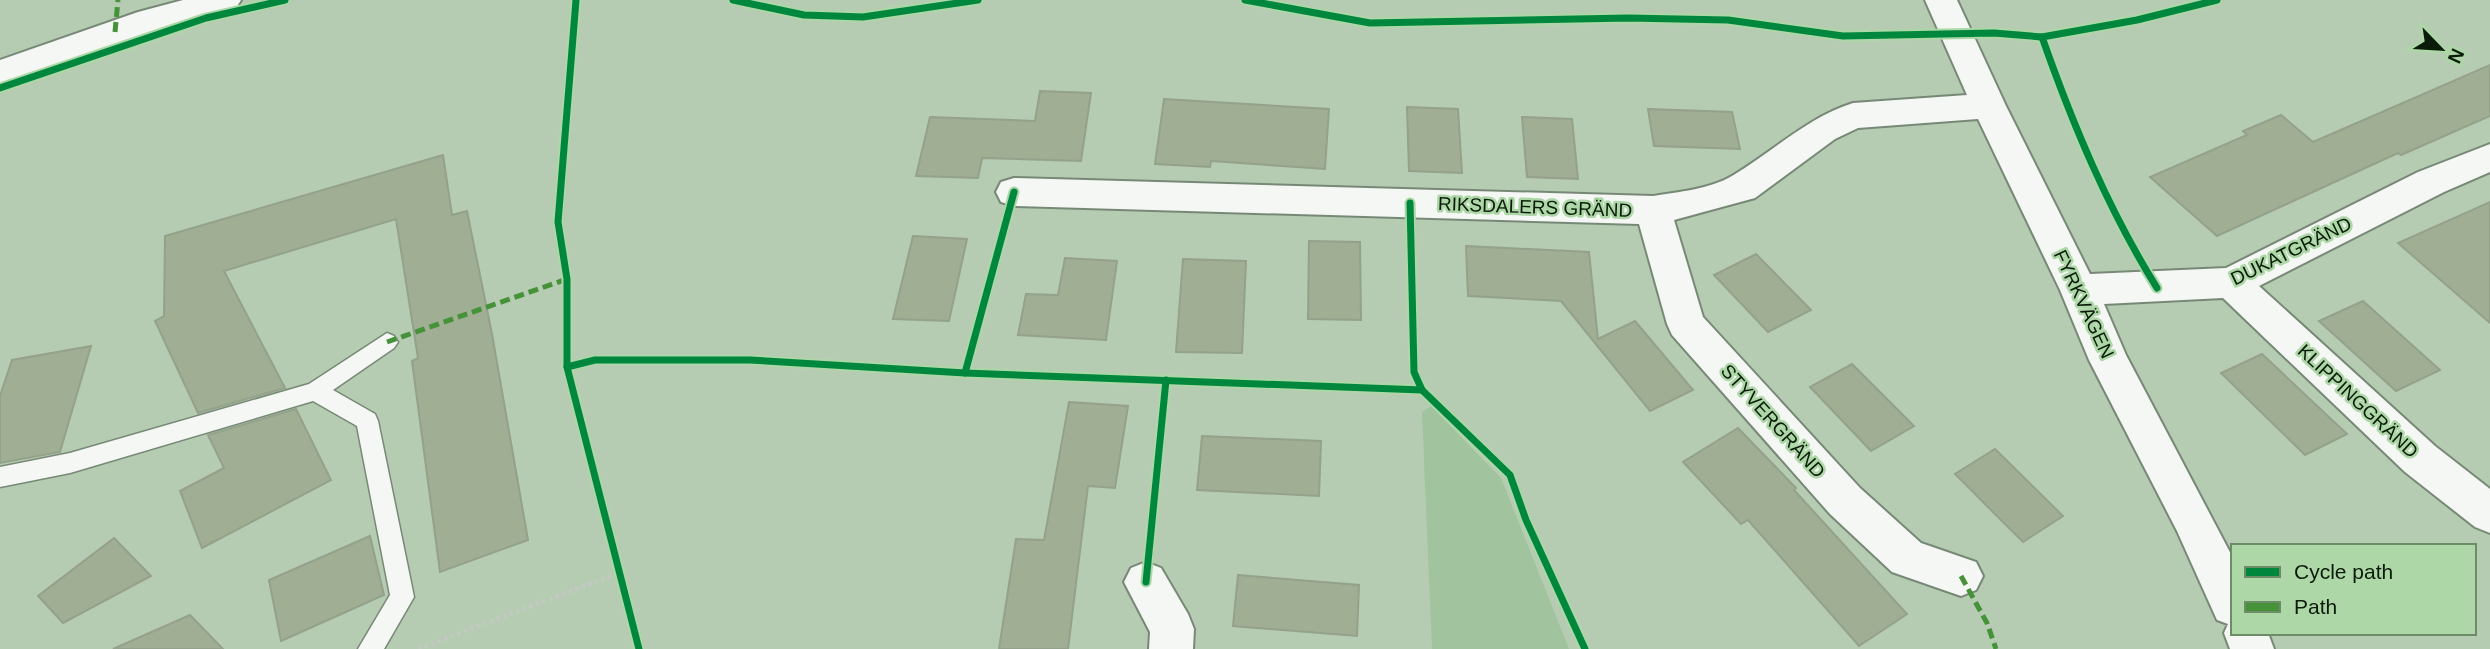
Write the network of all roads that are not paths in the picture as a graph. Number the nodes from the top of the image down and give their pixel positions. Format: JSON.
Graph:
{"nodes":[{"id":1,"x":225,"y":0,"type":"edge"},
{"id":2,"x":1941,"y":0,"type":"edge"},
{"id":3,"x":0,"y":73,"type":"edge"},
{"id":4,"x":1989,"y":106,"type":"junction"},
{"id":5,"x":2490,"y":157,"type":"edge"},
{"id":6,"x":1014,"y":191,"type":"dead end"},
{"id":7,"x":1653,"y":210,"type":"junction"},
{"id":8,"x":2231,"y":283,"type":"junction"},
{"id":9,"x":2079,"y":290,"type":"junction"},
{"id":10,"x":387,"y":342,"type":"dead end"},
{"id":11,"x":315,"y":391,"type":"junction"},
{"id":12,"x":0,"y":477,"type":"edge"},
{"id":13,"x":2490,"y":514,"type":"edge"},
{"id":14,"x":1961,"y":576,"type":"dead end"},
{"id":15,"x":1146,"y":582,"type":"dead end"},
{"id":16,"x":2231,"y":601,"type":"edge"},
{"id":17,"x":370,"y":649,"type":"edge"},
{"id":18,"x":1171,"y":649,"type":"edge"}],
"edges":[{"from":1,"to":3,"type":"street"},
{"from":2,"to":4,"type":"street","name":"FYRKVÄGEN"},
{"from":4,"to":7,"type":"street","name":"RIKSDALERS GRÄND"},
{"from":4,"to":9,"type":"street","name":"FYRKVÄGEN"},
{"from":5,"to":8,"type":"street","name":"DUKATGRÄND"},
{"from":6,"to":7,"type":"street","name":"RIKSDALERS GRÄND"},
{"from":7,"to":14,"type":"street","name":"STYVERGRÄND"},
{"from":8,"to":9,"type":"street","name":"DUKATGRÄND"},
{"from":8,"to":13,"type":"street","name":"KLIPPINGGRÄND"},
{"from":9,"to":16,"type":"street","name":"FYRKVÄGEN"},
{"from":10,"to":11,"type":"lane"},
{"from":11,"to":12,"type":"lane"},
{"from":11,"to":17,"type":"lane"},
{"from":15,"to":18,"type":"street"}]}
